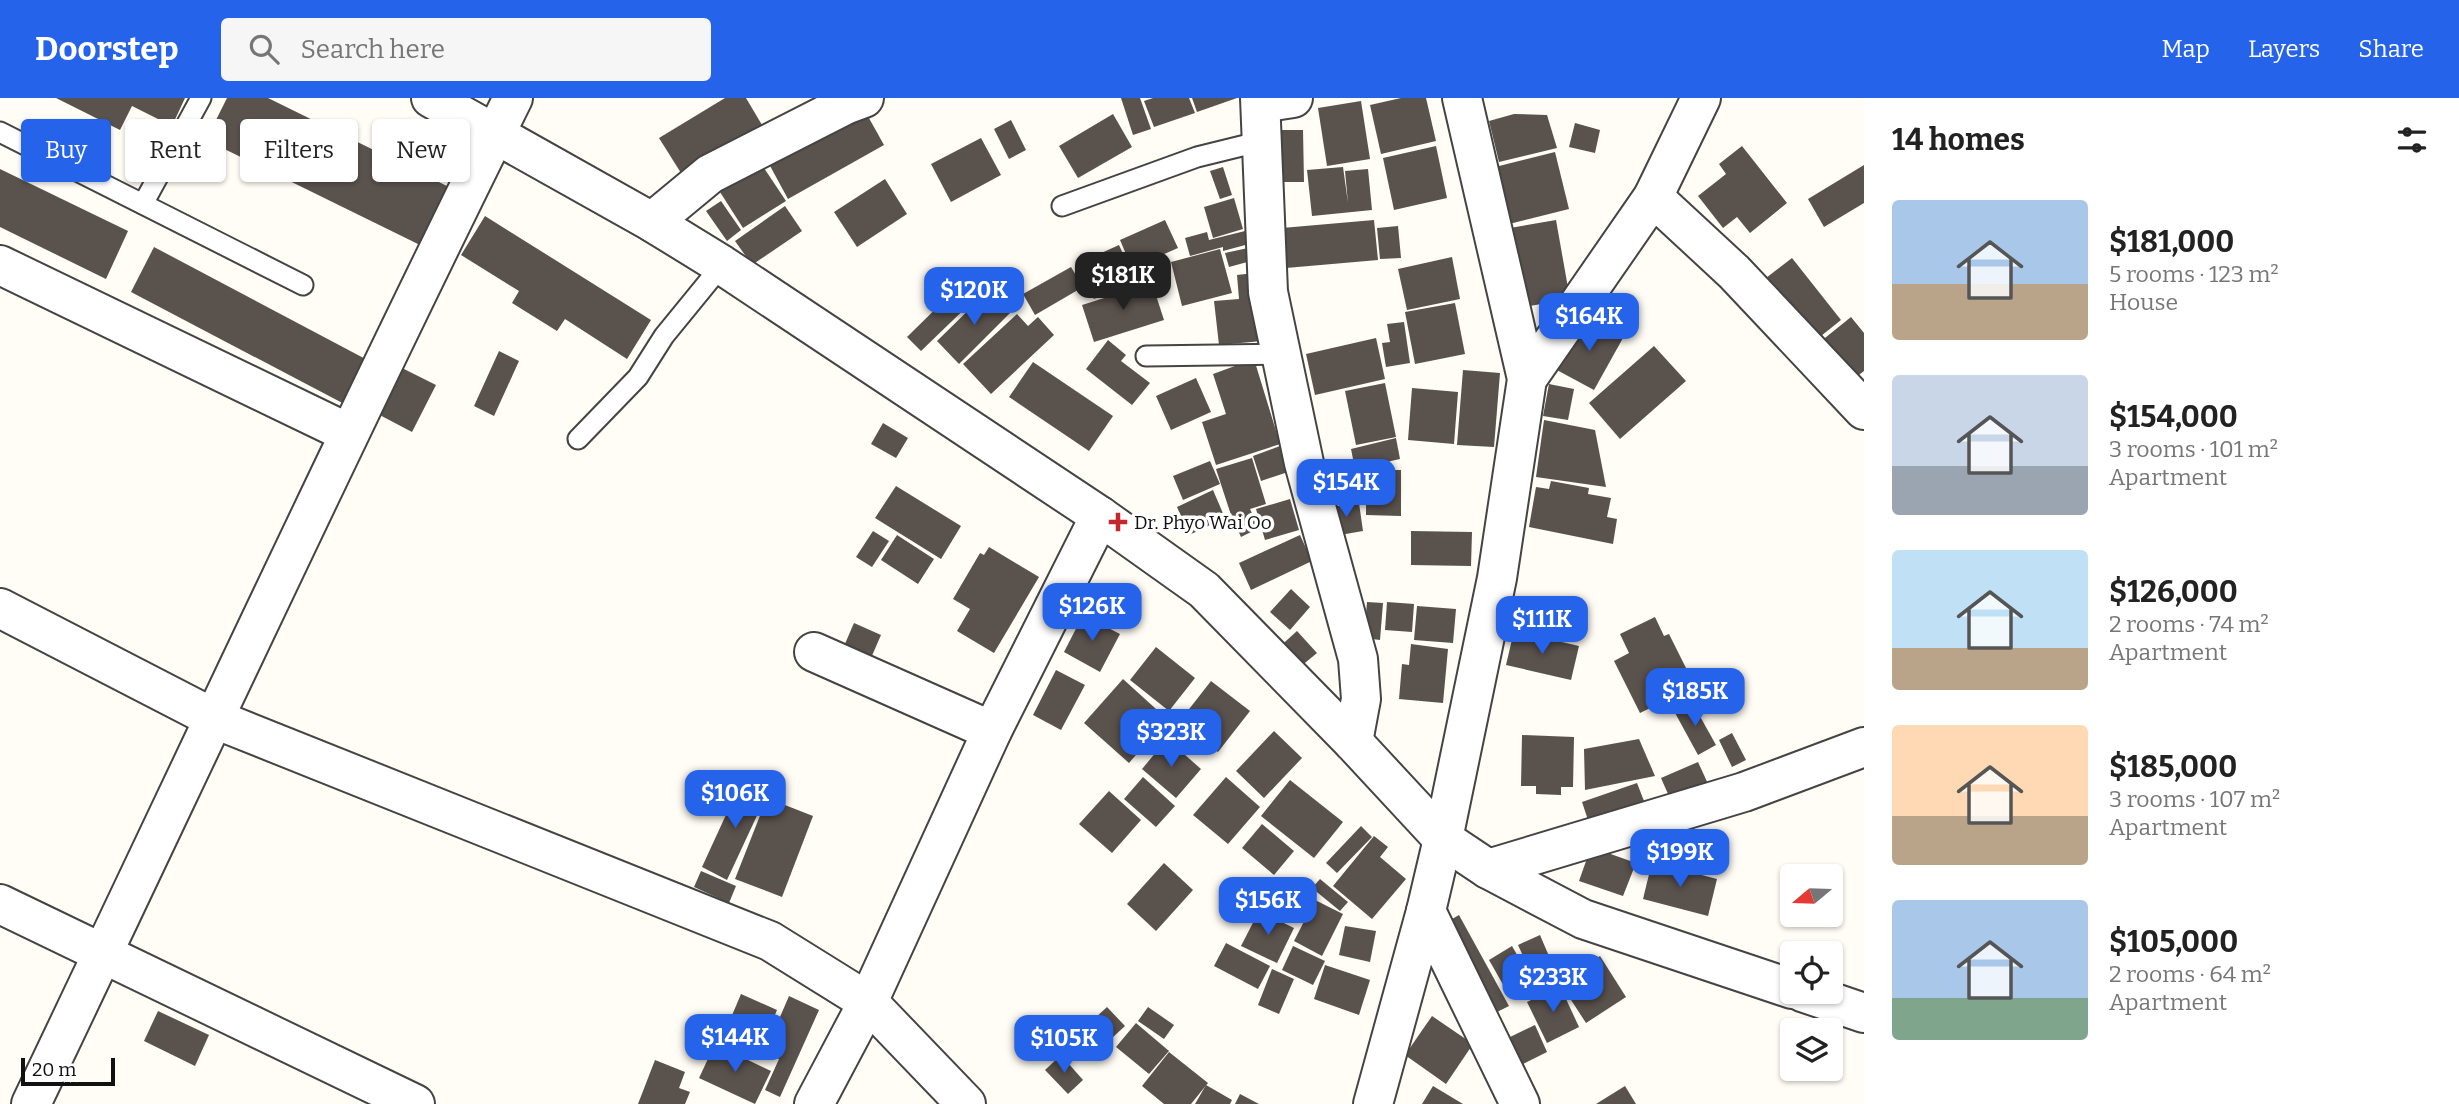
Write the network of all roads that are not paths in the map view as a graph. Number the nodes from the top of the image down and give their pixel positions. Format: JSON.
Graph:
{"nodes":[{"id":1,"x":201,"y":98,"type":"edge"},
{"id":2,"x":431,"y":98,"type":"edge"},
{"id":3,"x":513,"y":98,"type":"edge"},
{"id":4,"x":864,"y":98,"type":"edge"},
{"id":5,"x":1462,"y":98,"type":"edge"},
{"id":6,"x":1701,"y":98,"type":"edge"},
{"id":7,"x":1271,"y":100,"type":"edge"},
{"id":8,"x":0,"y":132,"type":"edge"},
{"id":9,"x":495,"y":133,"type":"junction"},
{"id":10,"x":1262,"y":141,"type":"junction"},
{"id":11,"x":1653,"y":197,"type":"junction"},
{"id":12,"x":143,"y":204,"type":"junction"},
{"id":13,"x":1062,"y":206,"type":"dead end"},
{"id":14,"x":652,"y":222,"type":"junction"},
{"id":15,"x":0,"y":265,"type":"edge"},
{"id":16,"x":722,"y":265,"type":"junction"},
{"id":17,"x":303,"y":285,"type":"dead end"},
{"id":18,"x":1281,"y":354,"type":"junction"},
{"id":19,"x":1146,"y":356,"type":"dead end"},
{"id":20,"x":1527,"y":379,"type":"junction"},
{"id":21,"x":1864,"y":410,"type":"edge"},
{"id":22,"x":348,"y":433,"type":"junction"},
{"id":23,"x":578,"y":439,"type":"dead end"},
{"id":24,"x":1100,"y":516,"type":"junction"},
{"id":25,"x":0,"y":608,"type":"edge"},
{"id":26,"x":814,"y":652,"type":"dead end"},
{"id":27,"x":215,"y":719,"type":"junction"},
{"id":28,"x":992,"y":731,"type":"junction"},
{"id":29,"x":1353,"y":742,"type":"junction"},
{"id":30,"x":1864,"y":747,"type":"edge"},
{"id":31,"x":1443,"y":839,"type":"junction"},
{"id":32,"x":1488,"y":869,"type":"junction"},
{"id":33,"x":0,"y":904,"type":"edge"},
{"id":34,"x":1426,"y":911,"type":"junction"},
{"id":35,"x":103,"y":953,"type":"junction"},
{"id":36,"x":1780,"y":985,"type":"edge"},
{"id":37,"x":868,"y":1002,"type":"junction"},
{"id":38,"x":1837,"y":1004,"type":"edge"},
{"id":39,"x":1864,"y":1013,"type":"edge"},
{"id":40,"x":31,"y":1104,"type":"edge"},
{"id":41,"x":415,"y":1104,"type":"edge"},
{"id":42,"x":814,"y":1104,"type":"edge"},
{"id":43,"x":966,"y":1104,"type":"edge"},
{"id":44,"x":1373,"y":1104,"type":"edge"},
{"id":45,"x":1520,"y":1104,"type":"edge"}],
"edges":[{"from":1,"to":12,"type":"lane"},
{"from":2,"to":9,"type":"street"},
{"from":3,"to":9,"type":"street"},
{"from":4,"to":14,"type":"street"},
{"from":5,"to":20,"type":"street"},
{"from":6,"to":11,"type":"street"},
{"from":7,"to":10,"type":"street"},
{"from":8,"to":12,"type":"lane"},
{"from":9,"to":14,"type":"street"},
{"from":9,"to":22,"type":"street"},
{"from":10,"to":13,"type":"lane"},
{"from":10,"to":18,"type":"street"},
{"from":11,"to":20,"type":"street"},
{"from":11,"to":21,"type":"street"},
{"from":12,"to":17,"type":"lane"},
{"from":14,"to":16,"type":"street"},
{"from":15,"to":22,"type":"street"},
{"from":16,"to":23,"type":"lane"},
{"from":16,"to":24,"type":"street"},
{"from":18,"to":19,"type":"lane"},
{"from":18,"to":29,"type":"street"},
{"from":20,"to":31,"type":"street"},
{"from":22,"to":27,"type":"street"},
{"from":24,"to":28,"type":"street"},
{"from":24,"to":29,"type":"street"},
{"from":25,"to":27,"type":"street"},
{"from":26,"to":28,"type":"street"},
{"from":27,"to":35,"type":"street"},
{"from":27,"to":37,"type":"street"},
{"from":28,"to":37,"type":"street"},
{"from":29,"to":31,"type":"street"},
{"from":30,"to":32,"type":"street"},
{"from":31,"to":32,"type":"street"},
{"from":31,"to":34,"type":"street"},
{"from":32,"to":36,"type":"street"},
{"from":33,"to":35,"type":"street"},
{"from":34,"to":44,"type":"street"},
{"from":34,"to":45,"type":"street"},
{"from":35,"to":40,"type":"street"},
{"from":35,"to":41,"type":"street"},
{"from":37,"to":42,"type":"street"},
{"from":37,"to":43,"type":"street"},
{"from":38,"to":39,"type":"street"}]}
